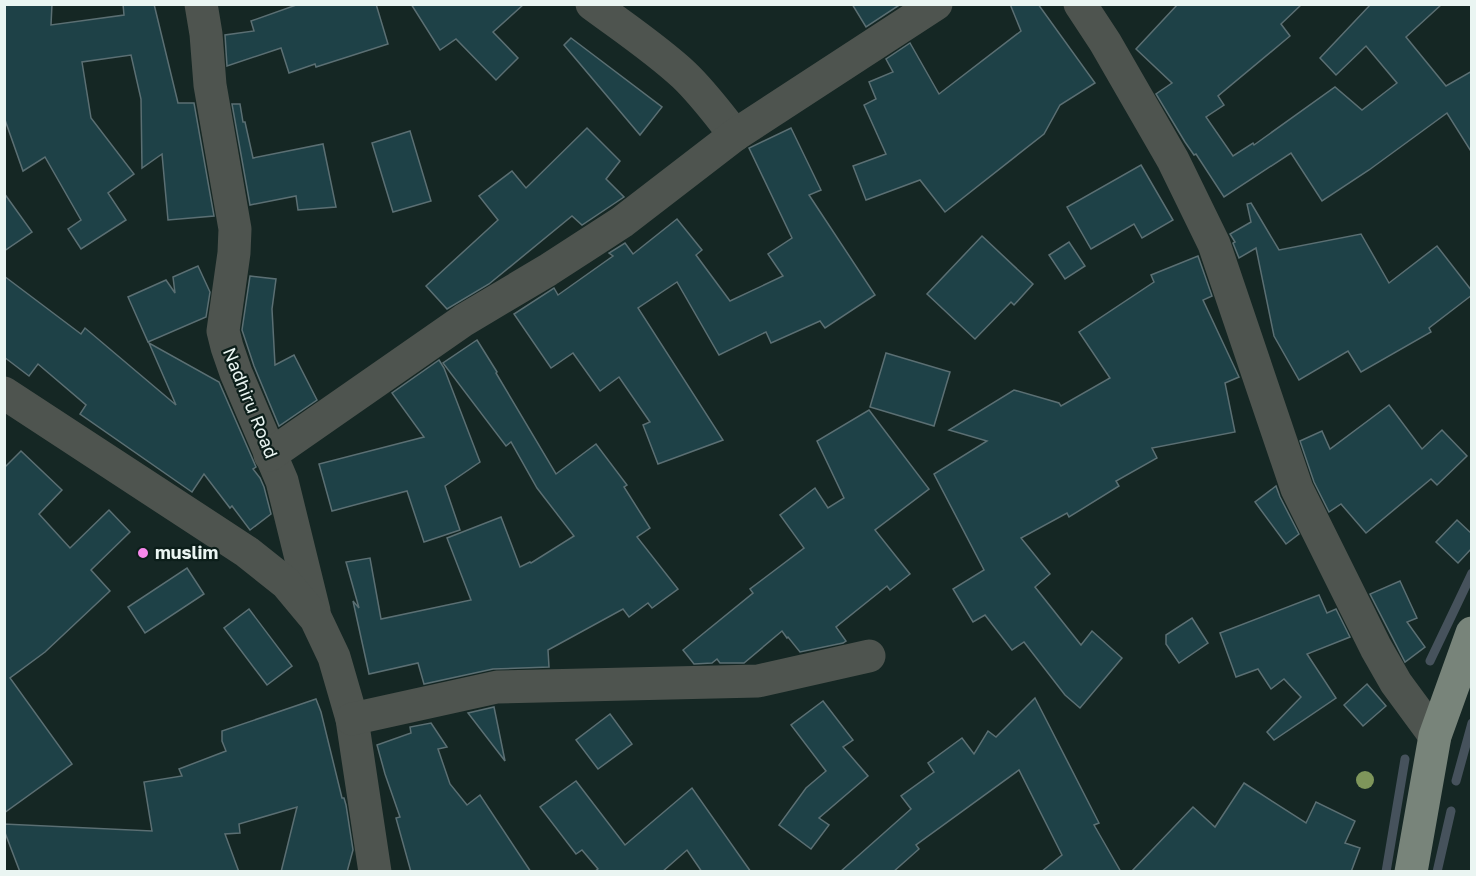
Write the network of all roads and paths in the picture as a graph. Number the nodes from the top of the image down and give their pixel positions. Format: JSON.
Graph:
{"nodes":[{"id":1,"x":201,"y":4,"type":"edge"},
{"id":2,"x":592,"y":4,"type":"edge"},
{"id":3,"x":936,"y":4,"type":"edge"},
{"id":4,"x":1080,"y":4,"type":"edge"},
{"id":5,"x":735,"y":135,"type":"junction"},
{"id":6,"x":4,"y":393,"type":"edge"},
{"id":7,"x":270,"y":455,"type":"junction"},
{"id":8,"x":316,"y":619,"type":"junction"},
{"id":9,"x":1472,"y":633,"type":"edge"},
{"id":10,"x":870,"y":656,"type":"dead end"},
{"id":11,"x":352,"y":719,"type":"junction"},
{"id":12,"x":1435,"y":736,"type":"junction"},
{"id":13,"x":375,"y":872,"type":"edge"},
{"id":14,"x":1411,"y":872,"type":"edge"}],
"edges":[{"from":1,"to":7,"type":"street","name":"Nadhiru Road"},
{"from":2,"to":5,"type":"street"},
{"from":3,"to":5,"type":"street"},
{"from":4,"to":12,"type":"street"},
{"from":5,"to":7,"type":"street"},
{"from":6,"to":8,"type":"street"},
{"from":7,"to":8,"type":"street","name":"Nadhiru Road"},
{"from":8,"to":11,"type":"street"},
{"from":9,"to":12,"type":"main road"},
{"from":10,"to":11,"type":"street"},
{"from":11,"to":13,"type":"street"},
{"from":12,"to":14,"type":"main road"}]}
